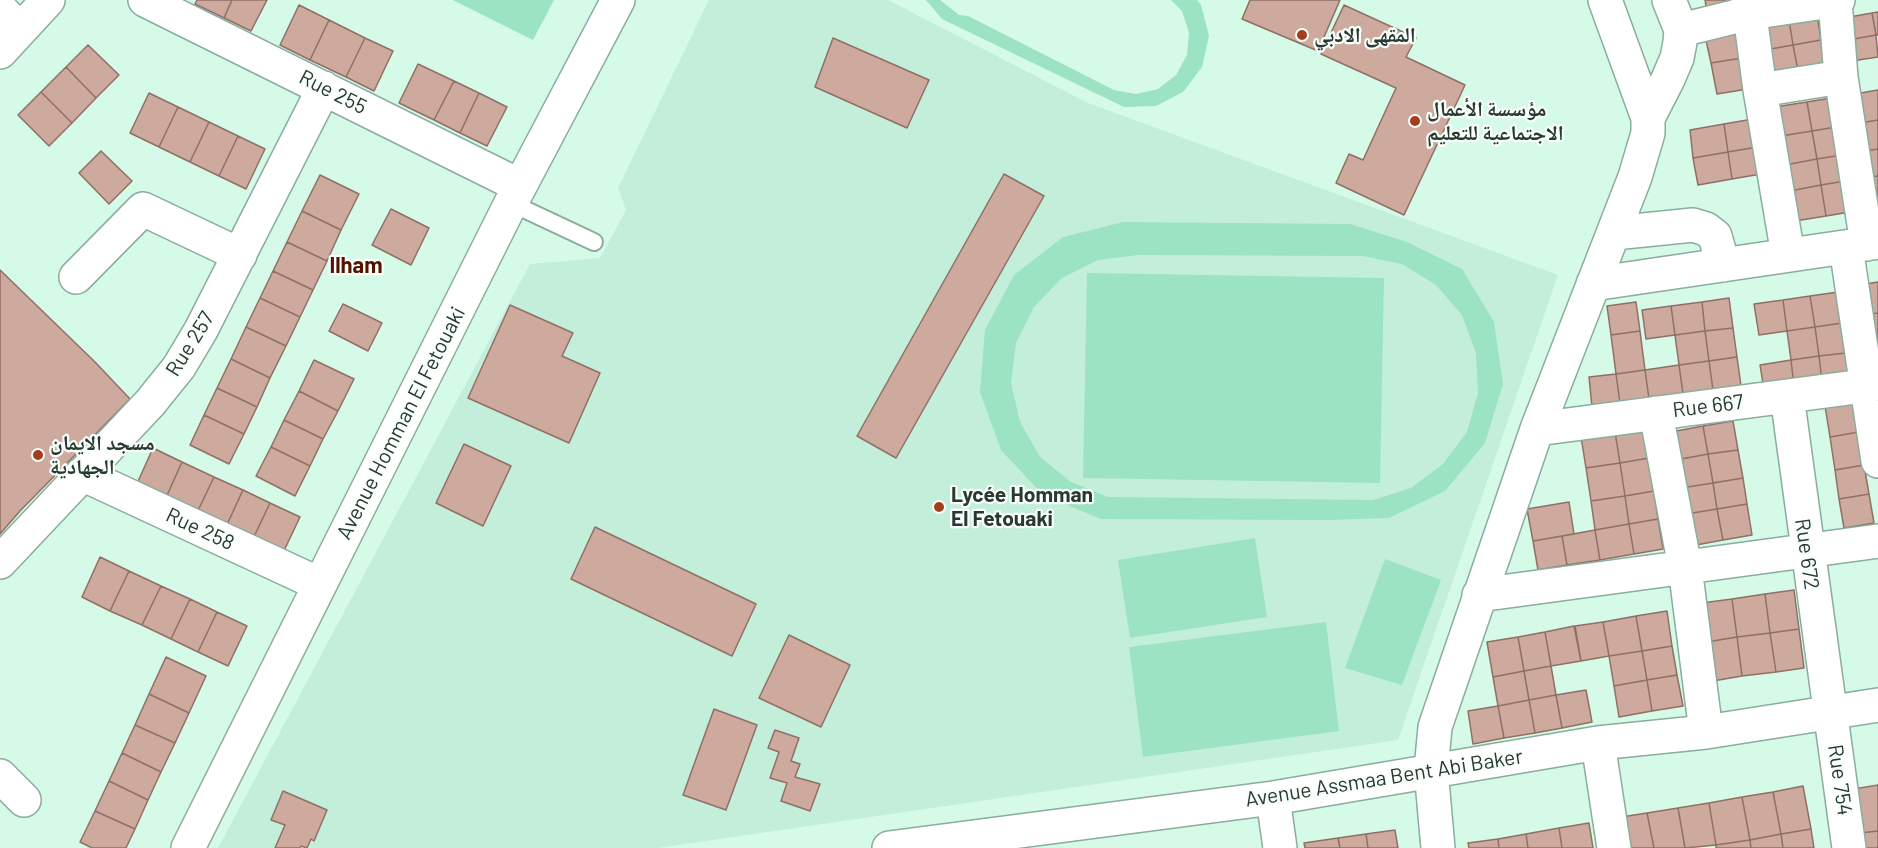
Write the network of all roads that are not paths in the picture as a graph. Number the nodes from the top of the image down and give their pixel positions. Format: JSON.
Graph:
{"nodes":[{"id":1,"x":48,"y":0,"type":"edge"},
{"id":2,"x":146,"y":0,"type":"edge"},
{"id":3,"x":618,"y":0,"type":"edge"},
{"id":4,"x":1605,"y":0,"type":"edge"},
{"id":5,"x":1669,"y":0,"type":"edge"},
{"id":6,"x":1836,"y":0,"type":"edge"},
{"id":7,"x":1749,"y":7,"type":"edge"},
{"id":8,"x":7,"y":30,"type":"edge"},
{"id":9,"x":1681,"y":30,"type":"junction"},
{"id":10,"x":1841,"y":77,"type":"junction"},
{"id":11,"x":324,"y":88,"type":"junction"},
{"id":12,"x":1760,"y":90,"type":"junction"},
{"id":13,"x":1648,"y":118,"type":"junction"},
{"id":14,"x":516,"y":195,"type":"junction"},
{"id":15,"x":1614,"y":233,"type":"junction"},
{"id":16,"x":594,"y":242,"type":"dead end"},
{"id":17,"x":1864,"y":244,"type":"edge"},
{"id":18,"x":240,"y":255,"type":"junction"},
{"id":19,"x":1788,"y":255,"type":"junction"},
{"id":20,"x":1723,"y":265,"type":"junction"},
{"id":21,"x":76,"y":277,"type":"dead end"},
{"id":22,"x":1593,"y":284,"type":"junction"},
{"id":23,"x":1873,"y":384,"type":"edge"},
{"id":24,"x":1786,"y":396,"type":"junction"},
{"id":25,"x":1656,"y":413,"type":"junction"},
{"id":26,"x":1538,"y":429,"type":"junction"},
{"id":27,"x":1878,"y":461,"type":"edge"},
{"id":28,"x":82,"y":474,"type":"junction"},
{"id":29,"x":1878,"y":541,"type":"edge"},
{"id":30,"x":1806,"y":550,"type":"junction"},
{"id":31,"x":0,"y":562,"type":"edge"},
{"id":32,"x":1685,"y":567,"type":"junction"},
{"id":33,"x":319,"y":584,"type":"junction"},
{"id":34,"x":1479,"y":595,"type":"junction"},
{"id":35,"x":1878,"y":705,"type":"edge"},
{"id":36,"x":1830,"y":712,"type":"junction"},
{"id":37,"x":1706,"y":732,"type":"junction"},
{"id":38,"x":1598,"y":743,"type":"junction"},
{"id":39,"x":1431,"y":770,"type":"junction"},
{"id":40,"x":0,"y":776,"type":"edge"},
{"id":41,"x":1273,"y":798,"type":"junction"},
{"id":42,"x":24,"y":800,"type":"dead end"},
{"id":43,"x":933,"y":845,"type":"edge"},
{"id":44,"x":188,"y":848,"type":"edge"},
{"id":45,"x":889,"y":848,"type":"edge"},
{"id":46,"x":1280,"y":848,"type":"edge"},
{"id":47,"x":1438,"y":848,"type":"edge"},
{"id":48,"x":1614,"y":848,"type":"edge"},
{"id":49,"x":1850,"y":848,"type":"edge"}],
"edges":[{"from":1,"to":8,"type":"street"},
{"from":2,"to":11,"type":"street","name":"Rue 255"},
{"from":3,"to":14,"type":"street","name":"Avenue Homman El Fetouaki"},
{"from":4,"to":13,"type":"street"},
{"from":5,"to":9,"type":"street"},
{"from":6,"to":7,"type":"street"},
{"from":6,"to":10,"type":"street"},
{"from":7,"to":9,"type":"street"},
{"from":7,"to":12,"type":"street"},
{"from":9,"to":13,"type":"street"},
{"from":10,"to":12,"type":"street"},
{"from":10,"to":17,"type":"street"},
{"from":11,"to":14,"type":"street","name":"Rue 255"},
{"from":11,"to":18,"type":"street","name":"Rue 257"},
{"from":12,"to":19,"type":"street"},
{"from":13,"to":15,"type":"street"},
{"from":14,"to":16,"type":"lane"},
{"from":14,"to":33,"type":"street","name":"Avenue Homman El Fetouaki"},
{"from":15,"to":20,"type":"street"},
{"from":15,"to":22,"type":"street"},
{"from":17,"to":19,"type":"street"},
{"from":17,"to":23,"type":"street"},
{"from":18,"to":21,"type":"street"},
{"from":18,"to":28,"type":"street","name":"Rue 257"},
{"from":19,"to":20,"type":"street"},
{"from":20,"to":22,"type":"street"},
{"from":22,"to":26,"type":"street"},
{"from":23,"to":24,"type":"street","name":"Rue 667"},
{"from":23,"to":27,"type":"street"},
{"from":24,"to":25,"type":"street","name":"Rue 667"},
{"from":24,"to":30,"type":"street","name":"Rue 672"},
{"from":25,"to":26,"type":"street","name":"Rue 667"},
{"from":25,"to":32,"type":"street"},
{"from":26,"to":34,"type":"street"},
{"from":28,"to":31,"type":"street","name":"Rue 257"},
{"from":28,"to":33,"type":"street","name":"Rue 258"},
{"from":29,"to":30,"type":"street"},
{"from":30,"to":32,"type":"street"},
{"from":30,"to":36,"type":"street","name":"Rue 672"},
{"from":32,"to":34,"type":"street"},
{"from":32,"to":37,"type":"street"},
{"from":33,"to":44,"type":"street","name":"Avenue Homman El Fetouaki"},
{"from":34,"to":39,"type":"street"},
{"from":35,"to":36,"type":"street","name":"Avenue Assmaa Bent Abi Baker"},
{"from":36,"to":37,"type":"street","name":"Avenue Assmaa Bent Abi Baker"},
{"from":36,"to":49,"type":"street","name":"Rue 754"},
{"from":37,"to":38,"type":"street","name":"Avenue Assmaa Bent Abi Baker"},
{"from":38,"to":39,"type":"street","name":"Avenue Assmaa Bent Abi Baker"},
{"from":38,"to":48,"type":"street"},
{"from":39,"to":41,"type":"street","name":"Avenue Assmaa Bent Abi Baker"},
{"from":39,"to":47,"type":"street"},
{"from":40,"to":42,"type":"street"},
{"from":41,"to":43,"type":"street","name":"Avenue Assmaa Bent Abi Baker"},
{"from":41,"to":46,"type":"street"},
{"from":43,"to":45,"type":"street","name":"Avenue Assmaa Bent Abi Baker"}]}
